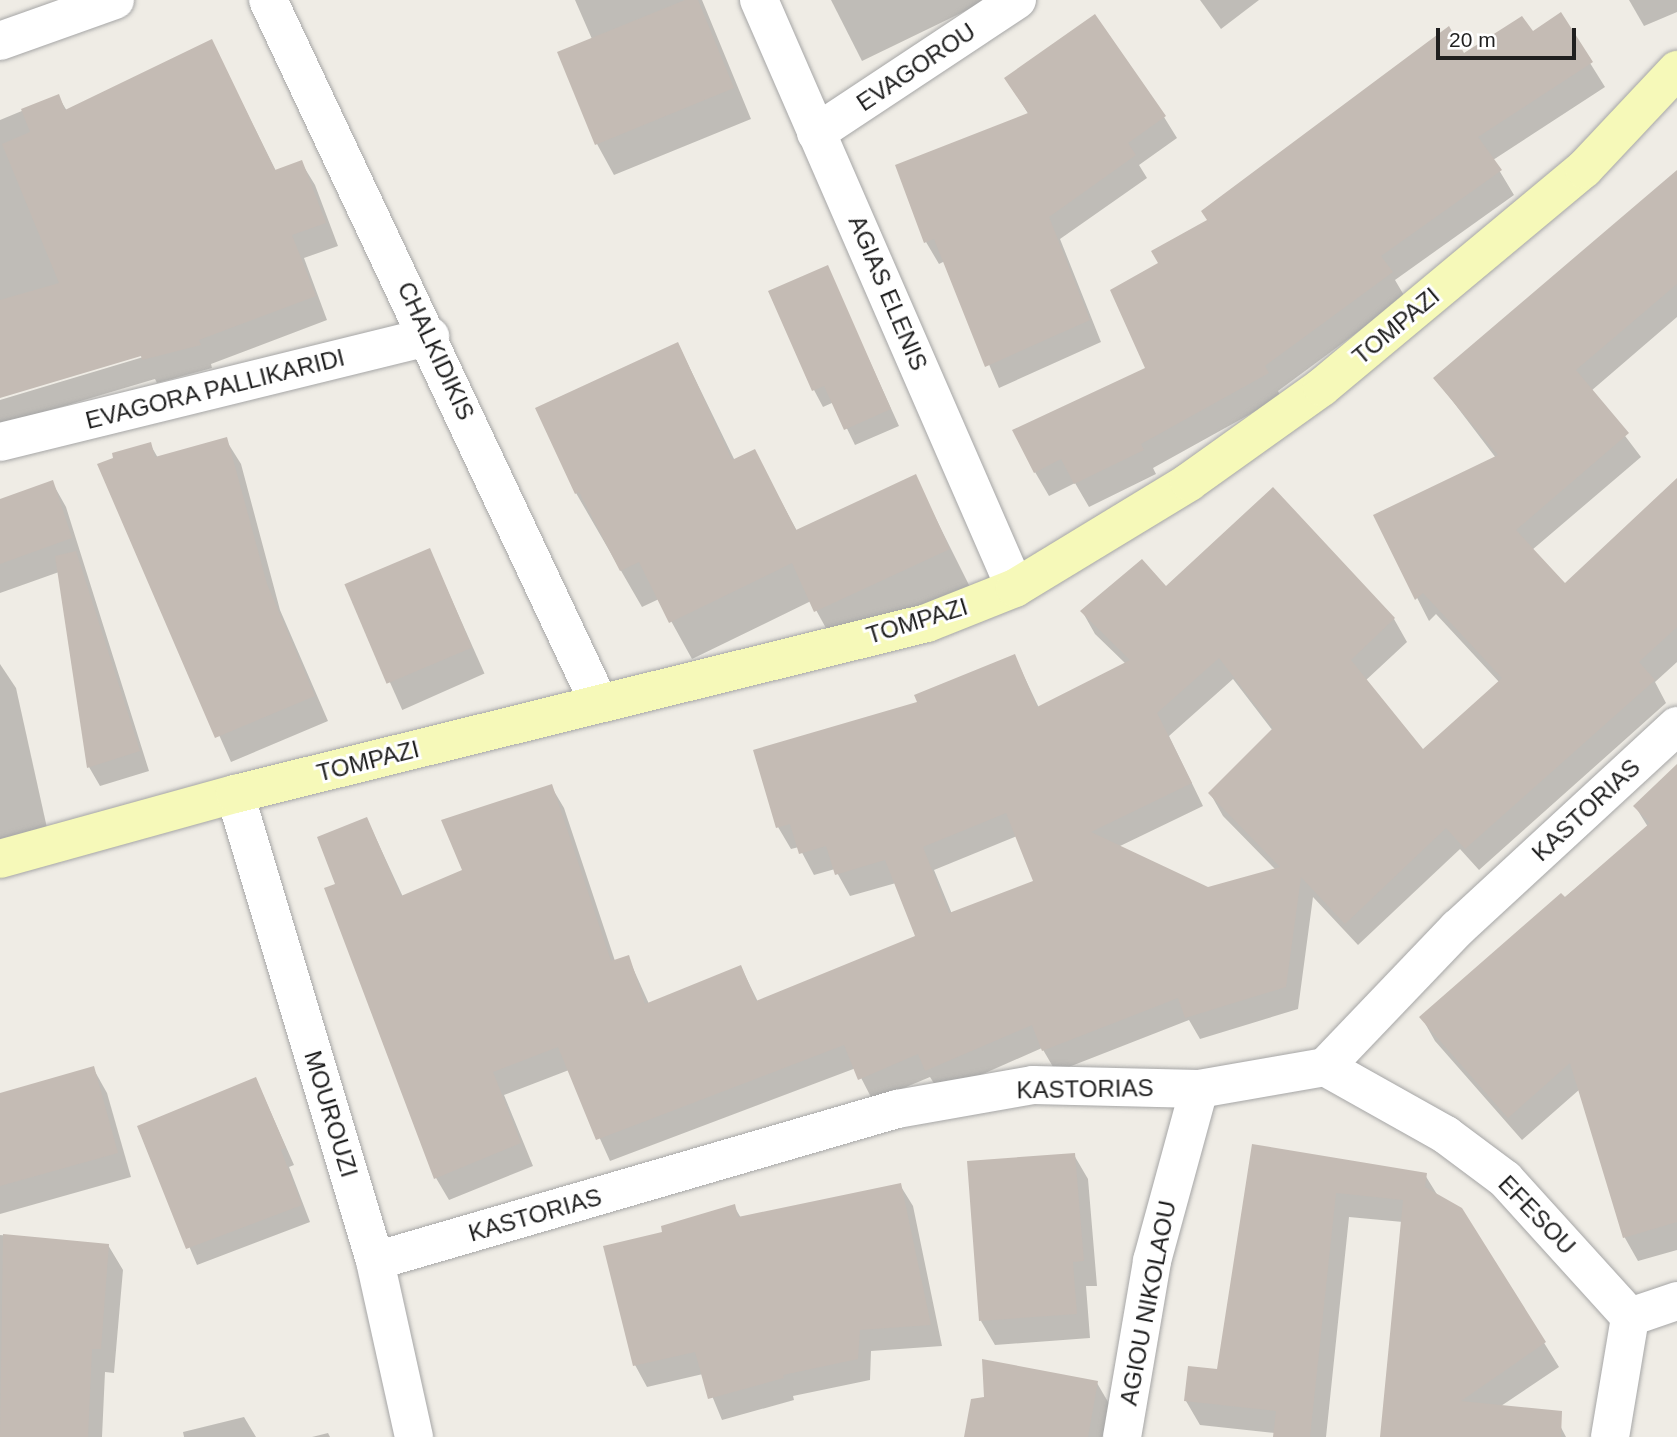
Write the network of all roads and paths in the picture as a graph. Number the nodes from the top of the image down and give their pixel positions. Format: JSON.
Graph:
{"nodes":[{"id":1,"x":115,"y":0,"type":"edge"},
{"id":2,"x":268,"y":0,"type":"edge"},
{"id":3,"x":759,"y":0,"type":"edge"},
{"id":4,"x":1017,"y":0,"type":"edge"},
{"id":5,"x":0,"y":41,"type":"edge"},
{"id":6,"x":1677,"y":70,"type":"edge"},
{"id":7,"x":816,"y":133,"type":"junction"},
{"id":8,"x":430,"y":335,"type":"junction"},
{"id":9,"x":0,"y":442,"type":"edge"},
{"id":10,"x":1015,"y":587,"type":"junction"},
{"id":11,"x":598,"y":703,"type":"junction"},
{"id":12,"x":1677,"y":726,"type":"edge"},
{"id":13,"x":235,"y":794,"type":"junction"},
{"id":14,"x":0,"y":859,"type":"edge"},
{"id":15,"x":1325,"y":1067,"type":"junction"},
{"id":16,"x":1199,"y":1089,"type":"junction"},
{"id":17,"x":375,"y":1261,"type":"junction"},
{"id":18,"x":1677,"y":1301,"type":"edge"},
{"id":19,"x":1630,"y":1317,"type":"junction"},
{"id":20,"x":414,"y":1437,"type":"edge"},
{"id":21,"x":1122,"y":1437,"type":"edge"},
{"id":22,"x":1610,"y":1437,"type":"edge"}],
"edges":[{"from":1,"to":5,"type":"street"},
{"from":2,"to":8,"type":"street","name":"CHALKIDIKIS"},
{"from":3,"to":7,"type":"street","name":"AGIAS ELENIS"},
{"from":4,"to":7,"type":"street","name":"EVAGOROU"},
{"from":6,"to":10,"type":"street","name":"TOMPAZI"},
{"from":7,"to":10,"type":"street","name":"AGIAS ELENIS"},
{"from":8,"to":9,"type":"street","name":"EVAGORA PALLIKARIDI"},
{"from":8,"to":11,"type":"street","name":"CHALKIDIKIS"},
{"from":10,"to":11,"type":"street","name":"TOMPAZI"},
{"from":11,"to":13,"type":"street","name":"TOMPAZI"},
{"from":12,"to":15,"type":"street","name":"KASTORIAS"},
{"from":13,"to":14,"type":"street","name":"TOMPAZI"},
{"from":13,"to":17,"type":"street","name":"MOUROUZI"},
{"from":15,"to":16,"type":"street","name":"KASTORIAS"},
{"from":15,"to":19,"type":"street","name":"EFESOU"},
{"from":16,"to":17,"type":"street","name":"KASTORIAS"},
{"from":16,"to":21,"type":"street","name":"AGIOU NIKOLAOU"},
{"from":17,"to":20,"type":"street","name":"MOUROUZI"},
{"from":18,"to":19,"type":"street"},
{"from":19,"to":22,"type":"street"}]}
